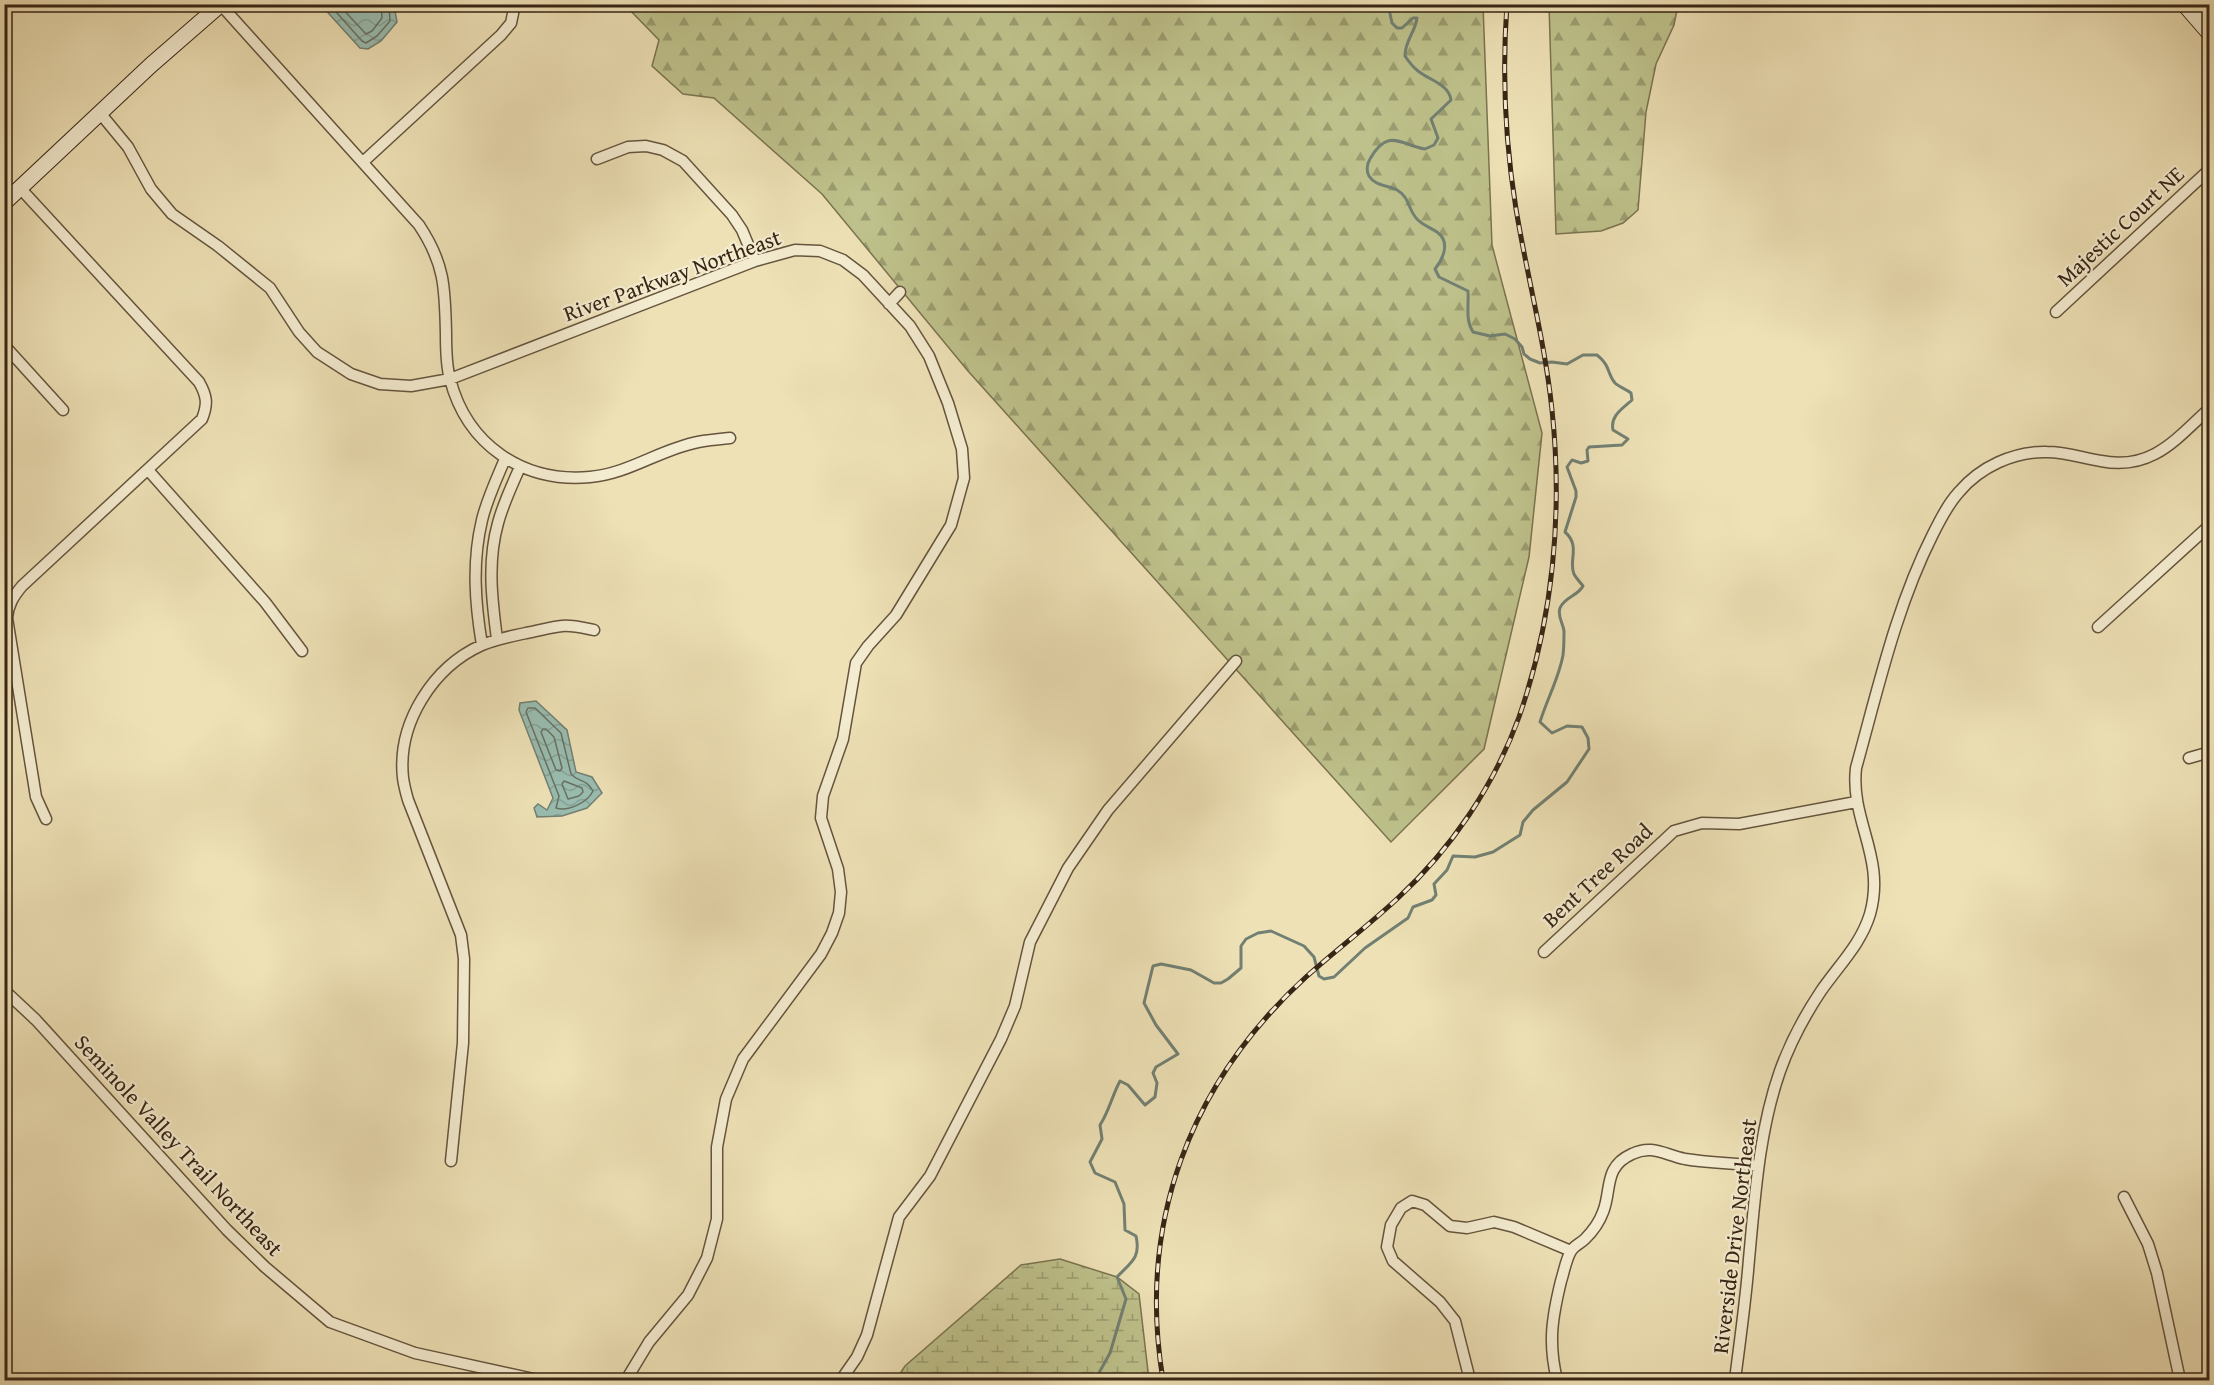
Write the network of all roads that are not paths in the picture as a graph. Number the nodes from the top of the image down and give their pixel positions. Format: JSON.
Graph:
{"nodes":[{"id":1,"x":515,"y":4,"type":"edge"},
{"id":2,"x":2184,"y":4,"type":"edge"},
{"id":3,"x":220,"y":5,"type":"edge"},
{"id":4,"x":2210,"y":34,"type":"edge"},
{"id":5,"x":100,"y":113,"type":"junction"},
{"id":6,"x":597,"y":159,"type":"dead end"},
{"id":7,"x":363,"y":162,"type":"junction"},
{"id":8,"x":2210,"y":169,"type":"edge"},
{"id":9,"x":20,"y":188,"type":"junction"},
{"id":10,"x":4,"y":203,"type":"edge"},
{"id":11,"x":755,"y":261,"type":"junction"},
{"id":12,"x":900,"y":292,"type":"dead end"},
{"id":13,"x":889,"y":303,"type":"junction"},
{"id":14,"x":2056,"y":312,"type":"dead end"},
{"id":15,"x":4,"y":345,"type":"edge"},
{"id":16,"x":450,"y":379,"type":"junction"},
{"id":17,"x":2210,"y":408,"type":"edge"},
{"id":18,"x":63,"y":410,"type":"dead end"},
{"id":19,"x":730,"y":438,"type":"dead end"},
{"id":20,"x":505,"y":459,"type":"junction"},
{"id":21,"x":520,"y":467,"type":"junction"},
{"id":22,"x":148,"y":470,"type":"junction"},
{"id":23,"x":2210,"y":525,"type":"edge"},
{"id":24,"x":2098,"y":627,"type":"dead end"},
{"id":25,"x":594,"y":630,"type":"dead end"},
{"id":26,"x":497,"y":639,"type":"junction"},
{"id":27,"x":482,"y":645,"type":"junction"},
{"id":28,"x":302,"y":651,"type":"dead end"},
{"id":29,"x":1236,"y":661,"type":"dead end"},
{"id":30,"x":2210,"y":752,"type":"edge"},
{"id":31,"x":2189,"y":758,"type":"dead end"},
{"id":32,"x":1856,"y":802,"type":"junction"},
{"id":33,"x":46,"y":819,"type":"dead end"},
{"id":34,"x":1544,"y":952,"type":"dead end"},
{"id":35,"x":4,"y":990,"type":"edge"},
{"id":36,"x":451,"y":1161,"type":"dead end"},
{"id":37,"x":1758,"y":1166,"type":"junction"},
{"id":38,"x":2124,"y":1197,"type":"dead end"},
{"id":39,"x":1571,"y":1251,"type":"junction"},
{"id":40,"x":538,"y":1380,"type":"edge"},
{"id":41,"x":626,"y":1380,"type":"edge"},
{"id":42,"x":841,"y":1380,"type":"edge"},
{"id":43,"x":1470,"y":1380,"type":"edge"},
{"id":44,"x":1557,"y":1380,"type":"edge"},
{"id":45,"x":1736,"y":1380,"type":"edge"},
{"id":46,"x":2181,"y":1380,"type":"edge"}],
"edges":[{"from":1,"to":7,"type":"street"},
{"from":2,"to":4,"type":"street"},
{"from":3,"to":5,"type":"street"},
{"from":3,"to":7,"type":"street"},
{"from":5,"to":9,"type":"street"},
{"from":5,"to":16,"type":"street","name":"River Parkway Northeast"},
{"from":6,"to":11,"type":"street"},
{"from":7,"to":16,"type":"street"},
{"from":8,"to":14,"type":"street","name":"Majestic Court NE"},
{"from":9,"to":10,"type":"street"},
{"from":9,"to":22,"type":"street"},
{"from":11,"to":13,"type":"street","name":"River Parkway Northeast"},
{"from":11,"to":16,"type":"street","name":"River Parkway Northeast"},
{"from":12,"to":13,"type":"street"},
{"from":13,"to":41,"type":"street","name":"River Parkway Northeast"},
{"from":15,"to":18,"type":"street"},
{"from":16,"to":20,"type":"street"},
{"from":17,"to":32,"type":"street","name":"Riverside Drive Northeast"},
{"from":19,"to":21,"type":"street"},
{"from":20,"to":21,"type":"street"},
{"from":20,"to":27,"type":"street"},
{"from":21,"to":26,"type":"street"},
{"from":22,"to":28,"type":"street"},
{"from":22,"to":33,"type":"street"},
{"from":23,"to":24,"type":"street"},
{"from":25,"to":26,"type":"street"},
{"from":26,"to":27,"type":"street"},
{"from":27,"to":36,"type":"street"},
{"from":29,"to":42,"type":"street"},
{"from":30,"to":31,"type":"street"},
{"from":32,"to":34,"type":"street","name":"Bent Tree Road"},
{"from":32,"to":37,"type":"street","name":"Riverside Drive Northeast"},
{"from":35,"to":40,"type":"street","name":"Seminole Valley Trail Northeast"},
{"from":37,"to":39,"type":"street"},
{"from":37,"to":45,"type":"street","name":"Riverside Drive Northeast"},
{"from":38,"to":46,"type":"street"},
{"from":39,"to":43,"type":"street"},
{"from":39,"to":44,"type":"street"}]}
